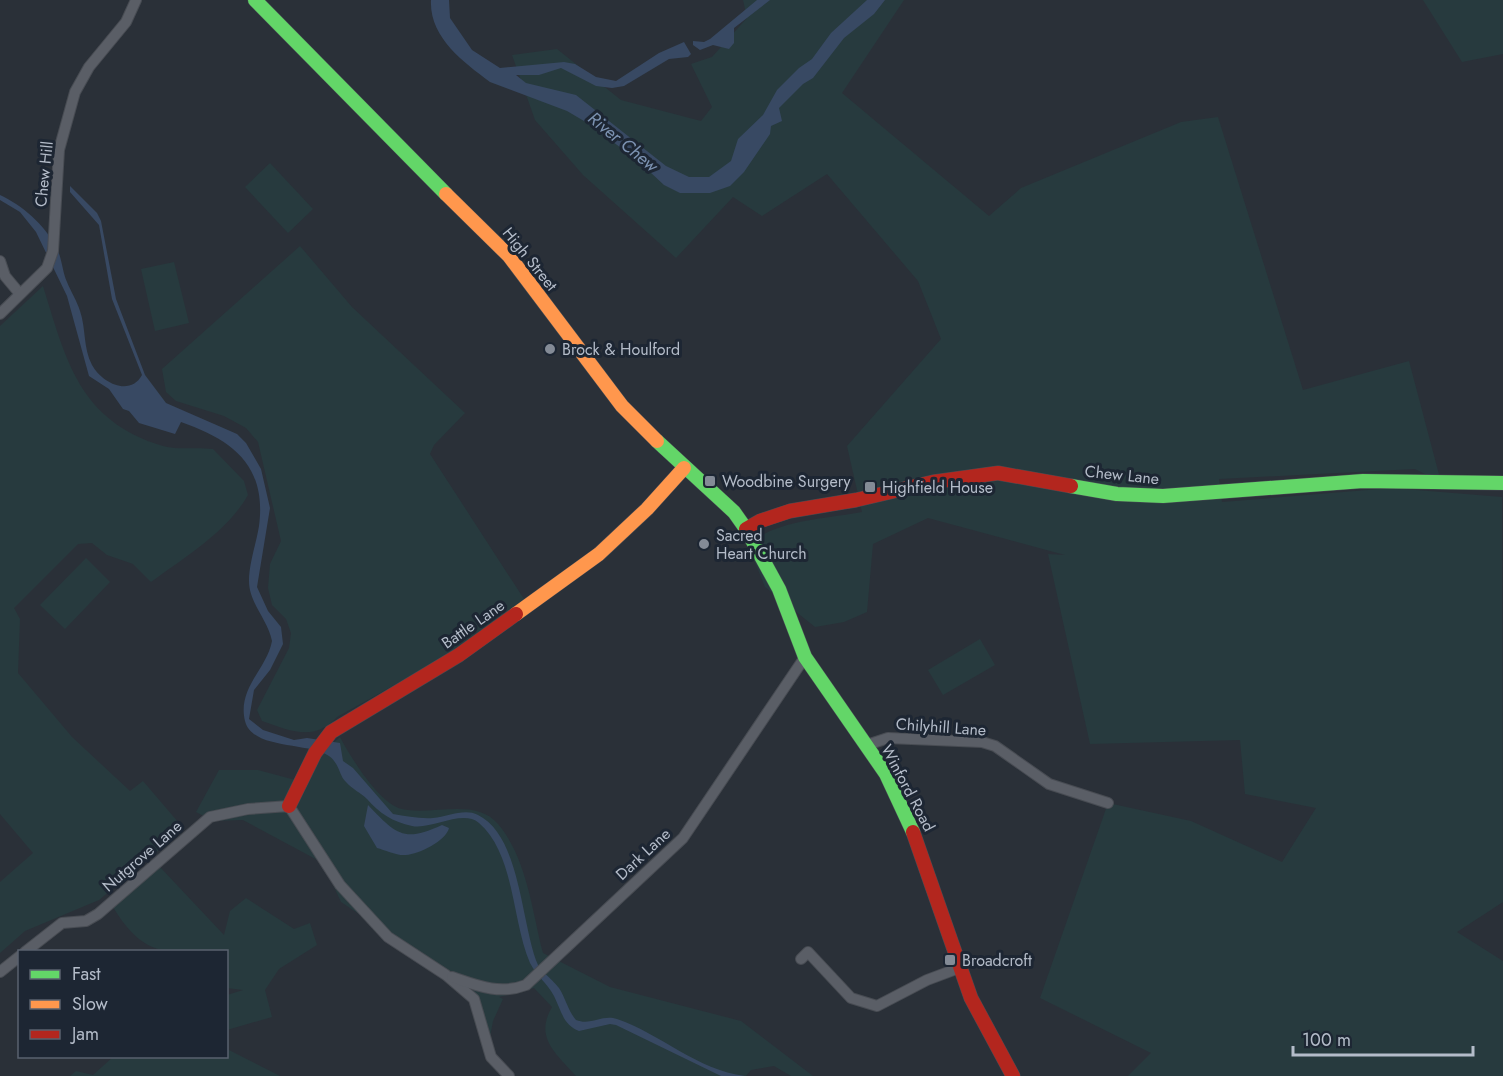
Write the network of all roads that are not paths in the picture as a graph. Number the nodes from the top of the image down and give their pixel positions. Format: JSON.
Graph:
{"nodes":[{"id":1,"x":136,"y":0,"type":"edge"},
{"id":2,"x":255,"y":0,"type":"edge"},
{"id":3,"x":0,"y":261,"type":"edge"},
{"id":4,"x":20,"y":294,"type":"junction"},
{"id":5,"x":0,"y":314,"type":"edge"},
{"id":6,"x":684,"y":468,"type":"junction"},
{"id":7,"x":1503,"y":483,"type":"edge"},
{"id":8,"x":746,"y":529,"type":"junction"},
{"id":9,"x":805,"y":657,"type":"junction"},
{"id":10,"x":867,"y":745,"type":"junction"},
{"id":11,"x":1108,"y":803,"type":"dead end"},
{"id":12,"x":290,"y":806,"type":"junction"},
{"id":13,"x":26,"y":950,"type":"edge"},
{"id":14,"x":808,"y":952,"type":"dead end"},
{"id":15,"x":18,"y":958,"type":"edge"},
{"id":16,"x":959,"y":968,"type":"junction"},
{"id":17,"x":0,"y":972,"type":"edge"},
{"id":18,"x":446,"y":975,"type":"junction"},
{"id":19,"x":509,"y":1076,"type":"edge"},
{"id":20,"x":1013,"y":1076,"type":"edge"}],
"edges":[{"from":1,"to":4,"type":"street","name":"Chew Hill"},
{"from":2,"to":6,"type":"main road","name":"High Street"},
{"from":3,"to":4,"type":"street"},
{"from":4,"to":5,"type":"street","name":"Chew Hill"},
{"from":6,"to":8,"type":"main road","name":"High Street"},
{"from":6,"to":12,"type":"main road","name":"Battle Lane"},
{"from":7,"to":8,"type":"main road","name":"Chew Lane"},
{"from":8,"to":9,"type":"main road","name":"Winford Road"},
{"from":9,"to":10,"type":"main road","name":"Winford Road"},
{"from":9,"to":18,"type":"street","name":"Dark Lane"},
{"from":10,"to":11,"type":"street","name":"Chilyhill Lane"},
{"from":10,"to":16,"type":"main road","name":"Winford Road"},
{"from":12,"to":13,"type":"street","name":"Nutgrove Lane"},
{"from":12,"to":18,"type":"street"},
{"from":14,"to":16,"type":"street"},
{"from":15,"to":17,"type":"street"},
{"from":16,"to":20,"type":"main road","name":"Winford Road"},
{"from":18,"to":19,"type":"street"}]}
